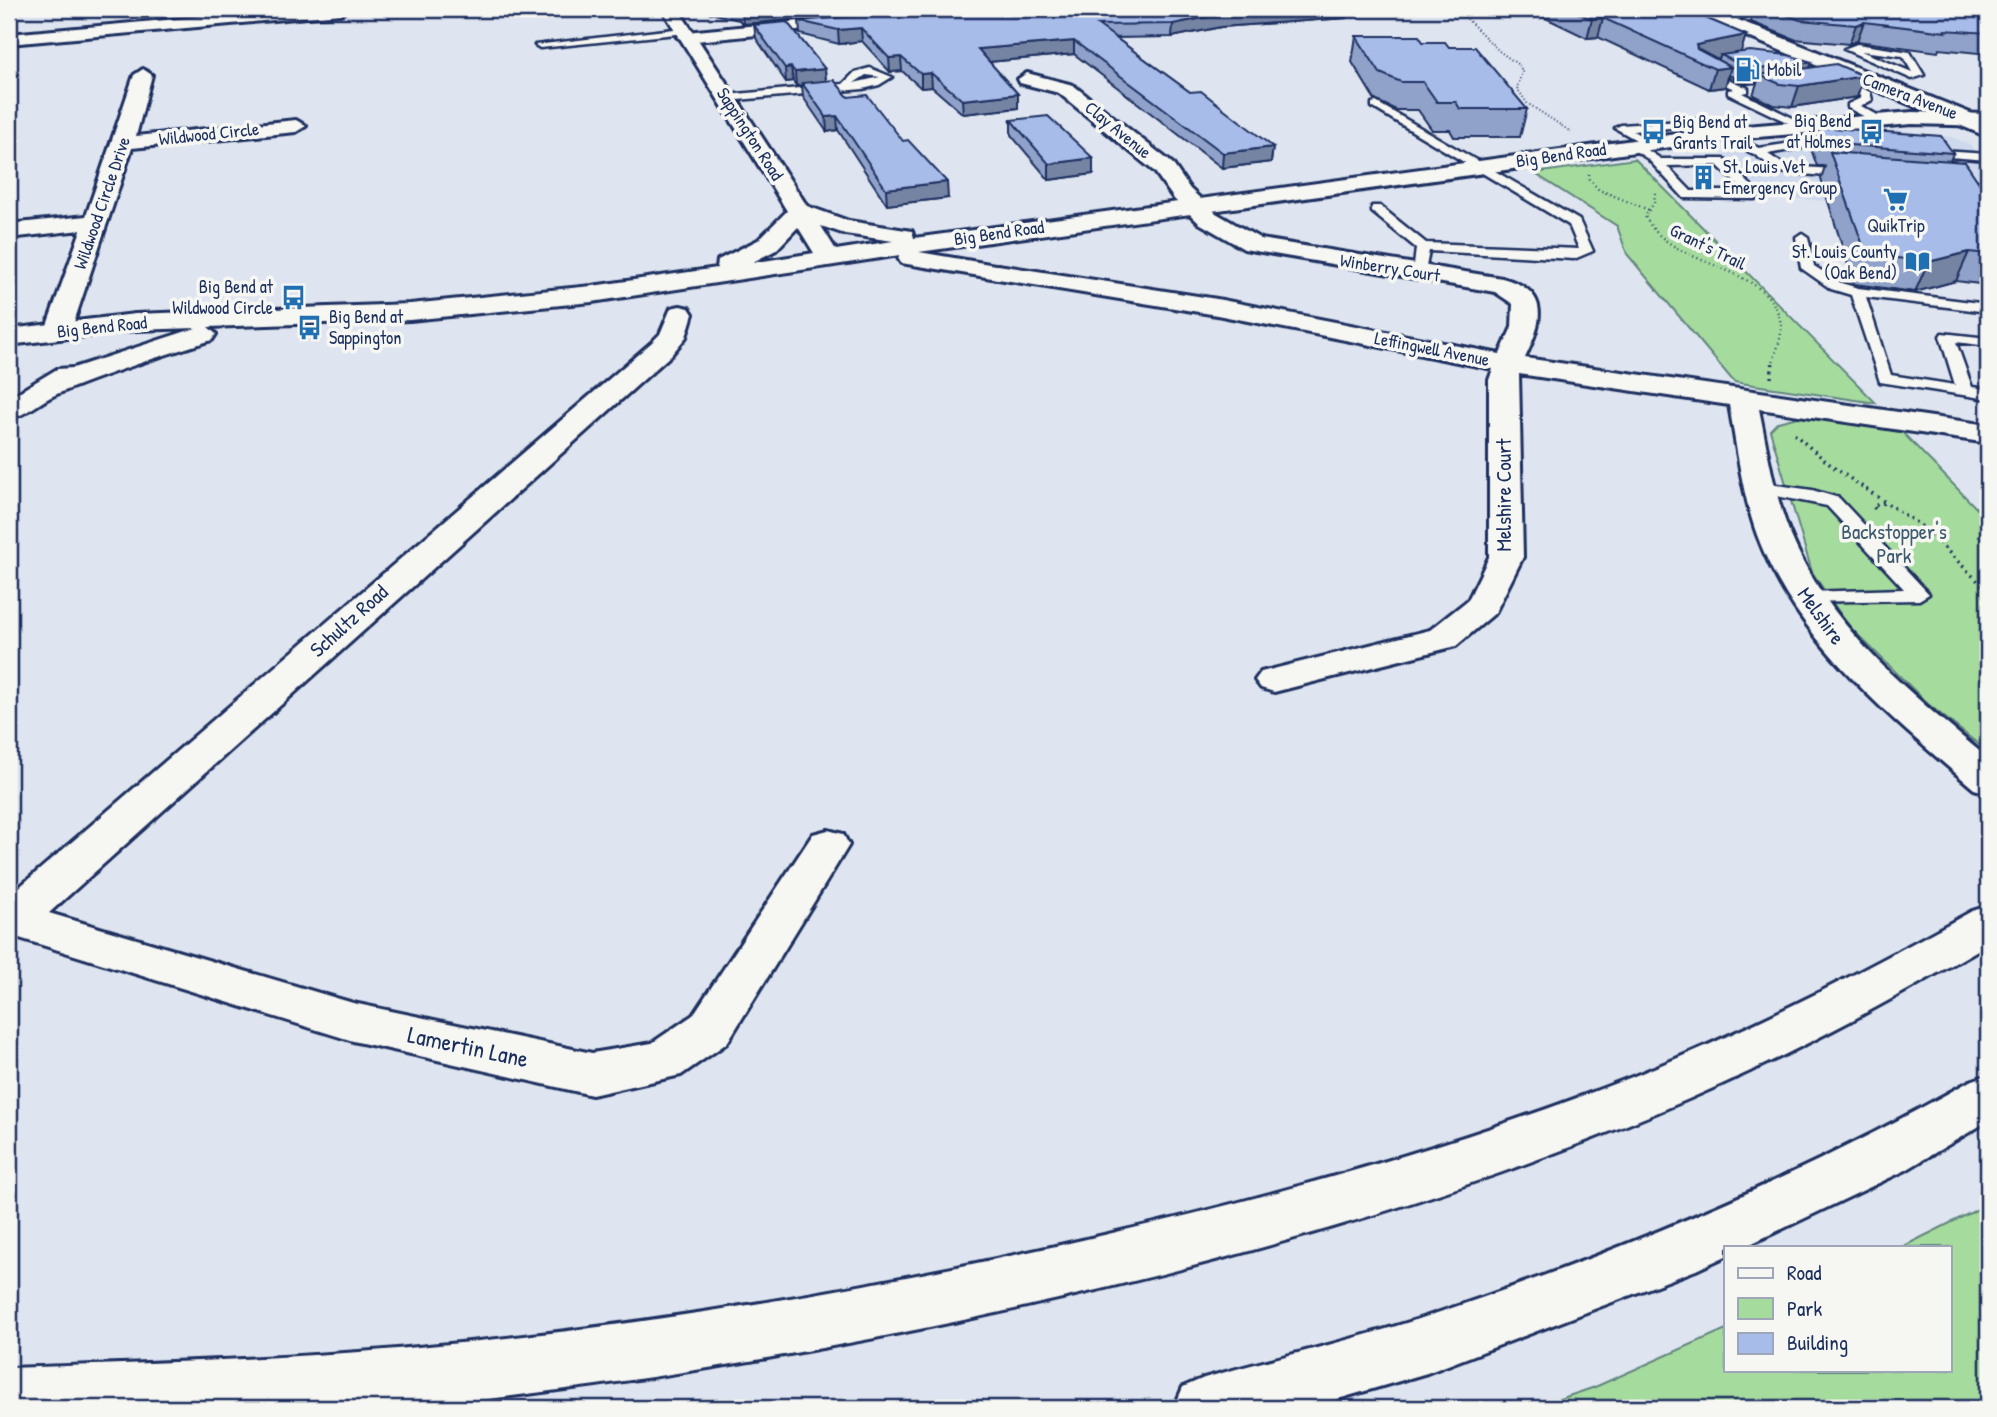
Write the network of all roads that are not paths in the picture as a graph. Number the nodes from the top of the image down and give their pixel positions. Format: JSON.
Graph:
{"nodes":[{"id":1,"x":341,"y":9,"type":"edge"},
{"id":2,"x":670,"y":9,"type":"edge"},
{"id":3,"x":1697,"y":9,"type":"edge"},
{"id":4,"x":1742,"y":9,"type":"edge"},
{"id":5,"x":871,"y":19,"type":"edge"},
{"id":6,"x":1721,"y":19,"type":"junction"},
{"id":7,"x":684,"y":34,"type":"junction"},
{"id":8,"x":1757,"y":34,"type":"junction"},
{"id":9,"x":1733,"y":36,"type":"edge"},
{"id":10,"x":9,"y":38,"type":"edge"},
{"id":11,"x":540,"y":45,"type":"dead end"},
{"id":12,"x":1717,"y":62,"type":"edge"},
{"id":13,"x":143,"y":75,"type":"dead end"},
{"id":14,"x":1858,"y":76,"type":"junction"},
{"id":15,"x":1916,"y":77,"type":"junction"},
{"id":16,"x":1027,"y":79,"type":"dead end"},
{"id":17,"x":1877,"y":83,"type":"junction"},
{"id":18,"x":847,"y":87,"type":"dead end"},
{"id":19,"x":1756,"y":89,"type":"edge"},
{"id":20,"x":1744,"y":90,"type":"junction"},
{"id":21,"x":726,"y":98,"type":"junction"},
{"id":22,"x":1376,"y":105,"type":"dead end"},
{"id":23,"x":1978,"y":119,"type":"edge"},
{"id":24,"x":1879,"y":120,"type":"junction"},
{"id":25,"x":1803,"y":126,"type":"junction"},
{"id":26,"x":296,"y":127,"type":"dead end"},
{"id":27,"x":1988,"y":131,"type":"edge"},
{"id":28,"x":1721,"y":134,"type":"junction"},
{"id":29,"x":123,"y":143,"type":"junction"},
{"id":30,"x":1640,"y":144,"type":"junction"},
{"id":31,"x":1853,"y":147,"type":"edge"},
{"id":32,"x":1908,"y":151,"type":"edge"},
{"id":33,"x":1758,"y":152,"type":"junction"},
{"id":34,"x":1988,"y":157,"type":"edge"},
{"id":35,"x":1658,"y":163,"type":"junction"},
{"id":36,"x":1480,"y":166,"type":"junction"},
{"id":37,"x":1959,"y":169,"type":"junction"},
{"id":38,"x":1863,"y":176,"type":"edge"},
{"id":39,"x":1942,"y":182,"type":"edge"},
{"id":40,"x":1988,"y":186,"type":"edge"},
{"id":41,"x":1191,"y":206,"type":"junction"},
{"id":42,"x":1376,"y":209,"type":"dead end"},
{"id":43,"x":800,"y":211,"type":"junction"},
{"id":44,"x":95,"y":222,"type":"junction"},
{"id":45,"x":9,"y":231,"type":"edge"},
{"id":46,"x":991,"y":234,"type":"junction"},
{"id":47,"x":1802,"y":237,"type":"dead end"},
{"id":48,"x":955,"y":240,"type":"junction"},
{"id":49,"x":1423,"y":247,"type":"junction"},
{"id":50,"x":878,"y":252,"type":"junction"},
{"id":51,"x":830,"y":259,"type":"junction"},
{"id":52,"x":998,"y":272,"type":"junction"},
{"id":53,"x":1418,"y":272,"type":"junction"},
{"id":54,"x":693,"y":280,"type":"junction"},
{"id":55,"x":1857,"y":292,"type":"junction"},
{"id":56,"x":1988,"y":309,"type":"edge"},
{"id":57,"x":680,"y":314,"type":"dead end"},
{"id":58,"x":268,"y":316,"type":"junction"},
{"id":59,"x":1940,"y":319,"type":"junction"},
{"id":60,"x":135,"y":323,"type":"junction"},
{"id":61,"x":58,"y":331,"type":"junction"},
{"id":62,"x":9,"y":337,"type":"edge"},
{"id":63,"x":1988,"y":342,"type":"edge"},
{"id":64,"x":9,"y":343,"type":"edge"},
{"id":65,"x":1507,"y":364,"type":"junction"},
{"id":66,"x":47,"y":388,"type":"junction"},
{"id":67,"x":1965,"y":390,"type":"junction"},
{"id":68,"x":1988,"y":394,"type":"edge"},
{"id":69,"x":1742,"y":398,"type":"junction"},
{"id":70,"x":9,"y":410,"type":"edge"},
{"id":71,"x":1988,"y":434,"type":"edge"},
{"id":72,"x":1762,"y":488,"type":"junction"},
{"id":73,"x":1806,"y":598,"type":"junction"},
{"id":74,"x":1274,"y":680,"type":"dead end"},
{"id":75,"x":1974,"y":768,"type":"edge"},
{"id":76,"x":828,"y":845,"type":"dead end"},
{"id":77,"x":11,"y":921,"type":"edge"},
{"id":78,"x":1988,"y":923,"type":"edge"},
{"id":79,"x":1988,"y":1096,"type":"edge"},
{"id":80,"x":9,"y":1398,"type":"edge"},
{"id":81,"x":1204,"y":1408,"type":"edge"}],
"edges":[{"from":1,"to":10,"type":"main road"},
{"from":2,"to":7,"type":"main road","name":"Sappington Road"},
{"from":3,"to":6,"type":"main road","name":"Camera Avenue"},
{"from":4,"to":6,"type":"lane"},
{"from":5,"to":7,"type":"main road"},
{"from":6,"to":8,"type":"main road","name":"Camera Avenue"},
{"from":7,"to":11,"type":"lane"},
{"from":7,"to":21,"type":"main road","name":"Sappington Road"},
{"from":8,"to":9,"type":"lane"},
{"from":8,"to":14,"type":"main road","name":"Camera Avenue"},
{"from":12,"to":20,"type":"lane"},
{"from":13,"to":29,"type":"main road","name":"Wildwood Circle Drive"},
{"from":14,"to":17,"type":"main road","name":"Camera Avenue"},
{"from":14,"to":24,"type":"lane"},
{"from":15,"to":15,"type":"lane"},
{"from":15,"to":17,"type":"lane"},
{"from":16,"to":41,"type":"main road","name":"Clay Avenue"},
{"from":17,"to":23,"type":"main road","name":"Camera Avenue"},
{"from":18,"to":21,"type":"lane"},
{"from":19,"to":20,"type":"lane"},
{"from":20,"to":25,"type":"lane"},
{"from":21,"to":43,"type":"main road","name":"Sappington Road"},
{"from":22,"to":36,"type":"lane"},
{"from":23,"to":24,"type":"main road","name":"Big Bend Road"},
{"from":23,"to":27,"type":"main road","name":"Camera Avenue"},
{"from":24,"to":25,"type":"main road","name":"Big Bend Road"},
{"from":25,"to":28,"type":"main road","name":"Big Bend Road"},
{"from":26,"to":29,"type":"main road","name":"Wildwood Circle"},
{"from":28,"to":30,"type":"main road","name":"Big Bend Road"},
{"from":28,"to":30,"type":"lane"},
{"from":28,"to":33,"type":"lane"},
{"from":29,"to":44,"type":"main road","name":"Wildwood Circle Drive"},
{"from":30,"to":35,"type":"lane"},
{"from":30,"to":36,"type":"main road","name":"Big Bend Road"},
{"from":31,"to":33,"type":"lane"},
{"from":32,"to":37,"type":"lane"},
{"from":33,"to":38,"type":"lane"},
{"from":34,"to":37,"type":"lane"},
{"from":35,"to":35,"type":"lane"},
{"from":36,"to":41,"type":"main road","name":"Big Bend Road"},
{"from":36,"to":49,"type":"lane"},
{"from":37,"to":39,"type":"lane"},
{"from":37,"to":40,"type":"lane"},
{"from":41,"to":46,"type":"main road","name":"Big Bend Road"},
{"from":41,"to":53,"type":"main road","name":"Winberry Court"},
{"from":42,"to":49,"type":"lane"},
{"from":43,"to":48,"type":"main road"},
{"from":43,"to":51,"type":"main road","name":"Sappington Road"},
{"from":43,"to":54,"type":"main road"},
{"from":44,"to":45,"type":"main road"},
{"from":44,"to":61,"type":"main road","name":"Wildwood Circle Drive"},
{"from":46,"to":48,"type":"main road","name":"Big Bend Road"},
{"from":46,"to":52,"type":"main road"},
{"from":47,"to":55,"type":"lane"},
{"from":48,"to":50,"type":"main road","name":"Big Bend Road"},
{"from":49,"to":53,"type":"lane"},
{"from":50,"to":51,"type":"main road","name":"Big Bend Road"},
{"from":50,"to":52,"type":"main road","name":"Leffingwell Avenue"},
{"from":51,"to":54,"type":"main road","name":"Big Bend Road"},
{"from":52,"to":65,"type":"main road","name":"Leffingwell Avenue"},
{"from":53,"to":65,"type":"main road","name":"Winberry Court"},
{"from":54,"to":58,"type":"main road","name":"Big Bend Road"},
{"from":55,"to":59,"type":"lane"},
{"from":55,"to":67,"type":"lane"},
{"from":56,"to":59,"type":"lane"},
{"from":57,"to":77,"type":"main road","name":"Schultz Road"},
{"from":58,"to":60,"type":"main road","name":"Big Bend Road"},
{"from":58,"to":66,"type":"main road"},
{"from":59,"to":63,"type":"lane"},
{"from":59,"to":67,"type":"lane"},
{"from":60,"to":61,"type":"main road","name":"Big Bend Road"},
{"from":60,"to":66,"type":"main road"},
{"from":61,"to":62,"type":"main road","name":"Big Bend Road"},
{"from":64,"to":66,"type":"main road"},
{"from":65,"to":69,"type":"main road","name":"Leffingwell Avenue"},
{"from":65,"to":74,"type":"main road","name":"Melshire Court"},
{"from":66,"to":70,"type":"main road"},
{"from":67,"to":68,"type":"lane"},
{"from":69,"to":71,"type":"main road","name":"Leffingwell Avenue"},
{"from":69,"to":72,"type":"main road","name":"Melshire"},
{"from":72,"to":73,"type":"main road","name":"Melshire"},
{"from":72,"to":73,"type":"lane"},
{"from":73,"to":75,"type":"main road","name":"Melshire"},
{"from":76,"to":77,"type":"main road","name":"Lamertin Lane"},
{"from":78,"to":80,"type":"main road"},
{"from":79,"to":81,"type":"main road"}]}
